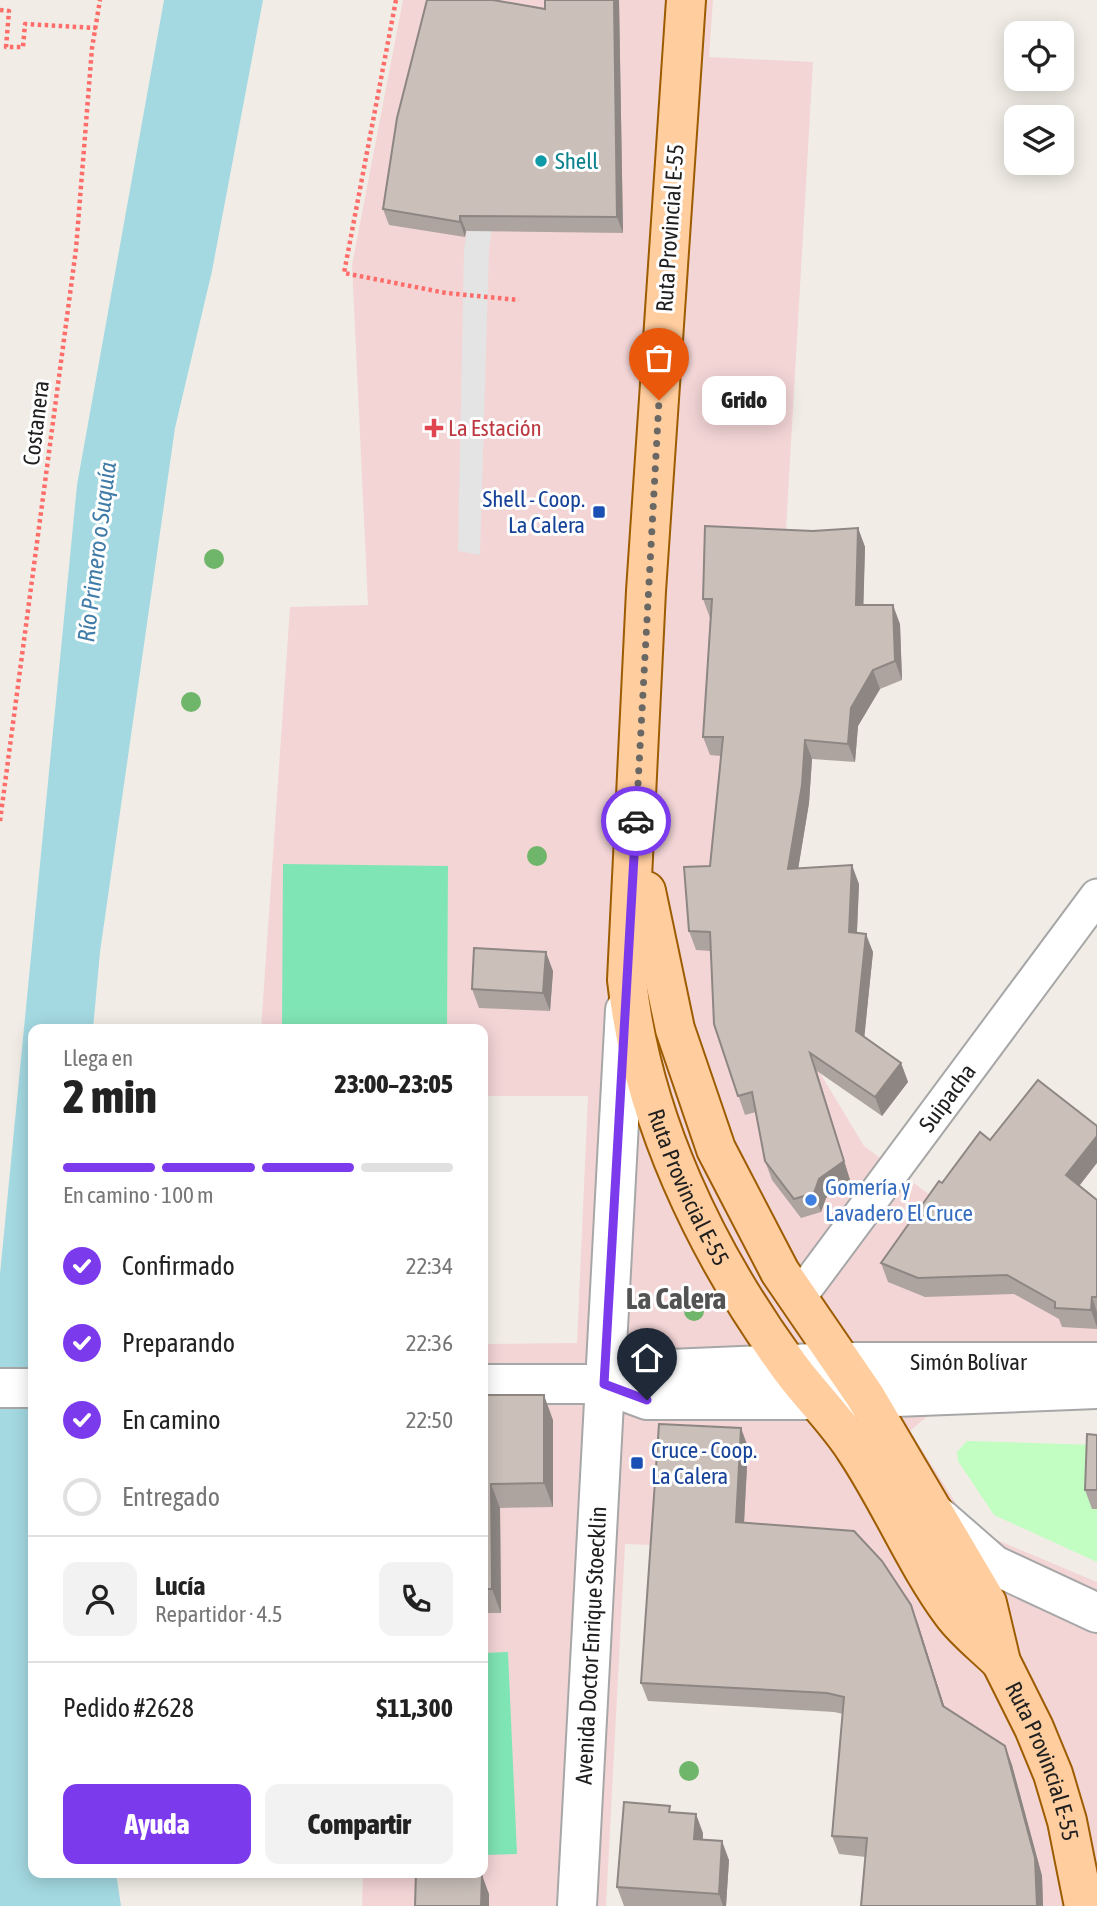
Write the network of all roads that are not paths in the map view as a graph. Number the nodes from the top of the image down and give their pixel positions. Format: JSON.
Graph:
{"nodes":[{"id":1,"x":686,"y":0,"type":"edge"},
{"id":2,"x":635,"y":834,"type":"junction"},
{"id":3,"x":1097,"y":896,"type":"edge"},
{"id":4,"x":627,"y":980,"type":"junction"},
{"id":5,"x":797,"y":1300,"type":"junction"},
{"id":6,"x":1021,"y":1361,"type":"junction"},
{"id":7,"x":839,"y":1362,"type":"junction"},
{"id":8,"x":1097,"y":1362,"type":"edge"},
{"id":9,"x":787,"y":1364,"type":"junction"},
{"id":10,"x":488,"y":1384,"type":"edge"},
{"id":11,"x":604,"y":1384,"type":"junction"},
{"id":12,"x":0,"y":1388,"type":"edge"},
{"id":13,"x":28,"y":1388,"type":"edge"},
{"id":14,"x":1097,"y":1389,"type":"edge"},
{"id":15,"x":865,"y":1396,"type":"junction"},
{"id":16,"x":818,"y":1400,"type":"junction"},
{"id":17,"x":937,"y":1515,"type":"junction"},
{"id":18,"x":1097,"y":1613,"type":"edge"},
{"id":19,"x":1001,"y":1662,"type":"junction"},
{"id":20,"x":577,"y":1906,"type":"edge"},
{"id":21,"x":1084,"y":1906,"type":"edge"}],
"edges":[{"from":1,"to":2,"type":"main road","name":"Ruta Provincial E-55"},
{"from":2,"to":4,"type":"main road","name":"Ruta Provincial E-55"},
{"from":2,"to":5,"type":"main road","name":"Ruta Provincial E-55"},
{"from":3,"to":5,"type":"street","name":"Suipacha"},
{"from":4,"to":9,"type":"main road","name":"Ruta Provincial E-55"},
{"from":4,"to":11,"type":"street","name":"Avenida Doctor Enrique Stoecklin"},
{"from":5,"to":6,"type":"street"},
{"from":5,"to":7,"type":"main road","name":"Ruta Provincial E-55"},
{"from":6,"to":7,"type":"street","name":"Simón Bolívar"},
{"from":6,"to":8,"type":"street","name":"Simón Bolívar"},
{"from":7,"to":9,"type":"street","name":"Simón Bolívar"},
{"from":7,"to":15,"type":"main road","name":"Ruta Provincial E-55"},
{"from":9,"to":11,"type":"street","name":"Simón Bolívar"},
{"from":9,"to":16,"type":"main road","name":"Ruta Provincial E-55"},
{"from":10,"to":11,"type":"street"},
{"from":11,"to":16,"type":"street","name":"Simón Bolívar"},
{"from":11,"to":20,"type":"street","name":"Avenida Doctor Enrique Stoecklin"},
{"from":12,"to":13,"type":"street"},
{"from":14,"to":15,"type":"street","name":"Simón Bolívar"},
{"from":15,"to":16,"type":"street","name":"Simón Bolívar"},
{"from":15,"to":17,"type":"main road","name":"Ruta Provincial E-55"},
{"from":16,"to":19,"type":"main road","name":"Ruta Provincial E-55"},
{"from":17,"to":18,"type":"street"},
{"from":17,"to":19,"type":"main road","name":"Ruta Provincial E-55"},
{"from":19,"to":21,"type":"main road","name":"Ruta Provincial E-55"}]}
